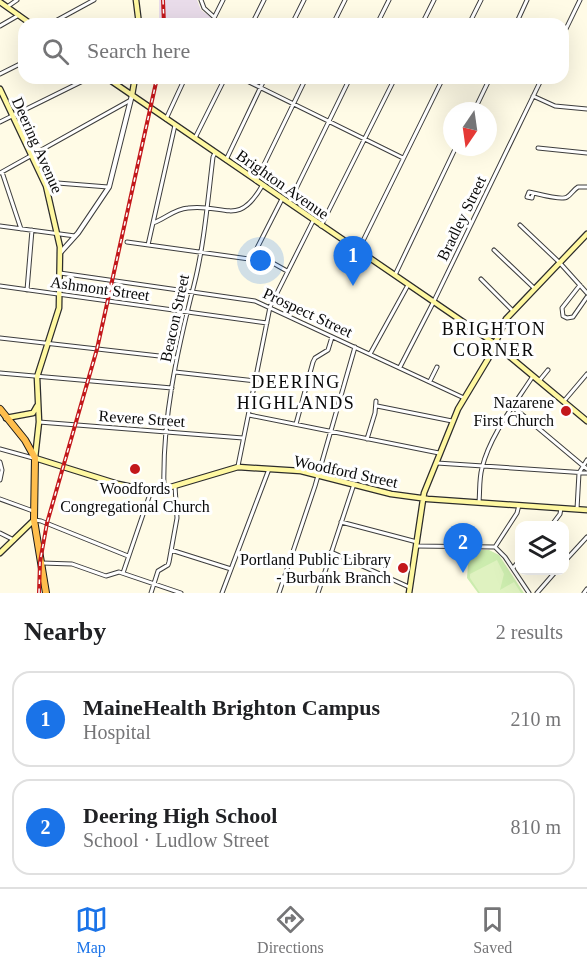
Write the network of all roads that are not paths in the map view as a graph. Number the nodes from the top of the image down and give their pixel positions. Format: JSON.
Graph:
{"nodes":[{"id":1,"x":16,"y":0,"type":"edge"},
{"id":2,"x":94,"y":0,"type":"edge"},
{"id":3,"x":136,"y":0,"type":"edge"},
{"id":4,"x":201,"y":0,"type":"edge"},
{"id":5,"x":223,"y":0,"type":"edge"},
{"id":6,"x":264,"y":0,"type":"edge"},
{"id":7,"x":304,"y":0,"type":"edge"},
{"id":8,"x":345,"y":0,"type":"edge"},
{"id":9,"x":389,"y":0,"type":"edge"},
{"id":10,"x":434,"y":0,"type":"edge"},
{"id":11,"x":481,"y":0,"type":"edge"},
{"id":12,"x":527,"y":0,"type":"edge"},
{"id":13,"x":580,"y":0,"type":"edge"},
{"id":14,"x":0,"y":2,"type":"edge"},
{"id":15,"x":7,"y":7,"type":"junction"},
{"id":16,"x":19,"y":15,"type":"junction"},
{"id":17,"x":215,"y":17,"type":"joint"},
{"id":18,"x":23,"y":18,"type":"edge"},
{"id":19,"x":62,"y":18,"type":"edge"},
{"id":20,"x":138,"y":18,"type":"edge"},
{"id":21,"x":255,"y":18,"type":"edge"},
{"id":22,"x":295,"y":18,"type":"edge"},
{"id":23,"x":336,"y":18,"type":"edge"},
{"id":24,"x":380,"y":18,"type":"edge"},
{"id":25,"x":425,"y":18,"type":"edge"},
{"id":26,"x":472,"y":18,"type":"edge"},
{"id":27,"x":519,"y":18,"type":"edge"},
{"id":28,"x":569,"y":23,"type":"edge"},
{"id":29,"x":0,"y":26,"type":"edge"},
{"id":30,"x":18,"y":65,"type":"edge"},
{"id":31,"x":0,"y":74,"type":"edge"},
{"id":32,"x":77,"y":84,"type":"edge"},
{"id":33,"x":114,"y":84,"type":"edge"},
{"id":34,"x":134,"y":84,"type":"edge"},
{"id":35,"x":182,"y":84,"type":"edge"},
{"id":36,"x":222,"y":84,"type":"edge"},
{"id":37,"x":253,"y":84,"type":"edge"},
{"id":38,"x":263,"y":84,"type":"edge"},
{"id":39,"x":303,"y":84,"type":"edge"},
{"id":40,"x":347,"y":84,"type":"edge"},
{"id":41,"x":392,"y":84,"type":"edge"},
{"id":42,"x":440,"y":84,"type":"edge"},
{"id":43,"x":487,"y":84,"type":"edge"},
{"id":44,"x":539,"y":84,"type":"edge"},
{"id":45,"x":261,"y":88,"type":"junction"},
{"id":46,"x":0,"y":89,"type":"edge"},
{"id":47,"x":533,"y":96,"type":"junction"},
{"id":48,"x":130,"y":98,"type":"junction"},
{"id":49,"x":478,"y":102,"type":"edge"},
{"id":50,"x":294,"y":104,"type":"junction"},
{"id":51,"x":587,"y":109,"type":"edge"},
{"id":52,"x":12,"y":115,"type":"junction"},
{"id":53,"x":166,"y":119,"type":"junction"},
{"id":54,"x":329,"y":121,"type":"junction"},
{"id":55,"x":0,"y":122,"type":"edge"},
{"id":56,"x":175,"y":125,"type":"junction"},
{"id":57,"x":195,"y":139,"type":"junction"},
{"id":58,"x":365,"y":139,"type":"junction"},
{"id":59,"x":538,"y":148,"type":"dead end"},
{"id":60,"x":215,"y":153,"type":"junction"},
{"id":61,"x":587,"y":153,"type":"edge"},
{"id":62,"x":31,"y":155,"type":"junction"},
{"id":63,"x":452,"y":156,"type":"edge"},
{"id":64,"x":404,"y":158,"type":"junction"},
{"id":65,"x":226,"y":160,"type":"junction"},
{"id":66,"x":1,"y":173,"type":"edge"},
{"id":67,"x":256,"y":181,"type":"junction"},
{"id":68,"x":45,"y":182,"type":"junction"},
{"id":69,"x":262,"y":186,"type":"junction"},
{"id":70,"x":587,"y":187,"type":"edge"},
{"id":71,"x":109,"y":188,"type":"junction"},
{"id":72,"x":533,"y":193,"type":"dead end"},
{"id":73,"x":282,"y":199,"type":"junction"},
{"id":74,"x":288,"y":203,"type":"junction"},
{"id":75,"x":205,"y":208,"type":"junction"},
{"id":76,"x":314,"y":220,"type":"junction"},
{"id":77,"x":153,"y":223,"type":"junction"},
{"id":78,"x":520,"y":225,"type":"dead end"},
{"id":79,"x":0,"y":226,"type":"edge"},
{"id":80,"x":321,"y":226,"type":"junction"},
{"id":81,"x":21,"y":229,"type":"junction"},
{"id":82,"x":32,"y":230,"type":"junction"},
{"id":83,"x":57,"y":233,"type":"junction"},
{"id":84,"x":587,"y":234,"type":"edge"},
{"id":85,"x":76,"y":236,"type":"junction"},
{"id":86,"x":128,"y":242,"type":"dead end"},
{"id":87,"x":148,"y":245,"type":"junction"},
{"id":88,"x":494,"y":250,"type":"dead end"},
{"id":89,"x":358,"y":251,"type":"junction"},
{"id":90,"x":60,"y":253,"type":"junction"},
{"id":91,"x":200,"y":253,"type":"junction"},
{"id":92,"x":251,"y":260,"type":"junction"},
{"id":93,"x":559,"y":262,"type":"junction"},
{"id":94,"x":288,"y":271,"type":"junction"},
{"id":95,"x":60,"y":273,"type":"junction"},
{"id":96,"x":394,"y":276,"type":"junction"},
{"id":97,"x":481,"y":279,"type":"dead end"},
{"id":98,"x":408,"y":285,"type":"junction"},
{"id":99,"x":580,"y":285,"type":"junction"},
{"id":100,"x":0,"y":286,"type":"edge"},
{"id":101,"x":534,"y":288,"type":"junction"},
{"id":102,"x":27,"y":290,"type":"junction"},
{"id":103,"x":191,"y":291,"type":"junction"},
{"id":104,"x":60,"y":294,"type":"junction"},
{"id":105,"x":587,"y":295,"type":"edge"},
{"id":106,"x":433,"y":303,"type":"junction"},
{"id":107,"x":270,"y":307,"type":"junction"},
{"id":108,"x":513,"y":311,"type":"junction"},
{"id":109,"x":187,"y":313,"type":"junction"},
{"id":110,"x":267,"y":323,"type":"junction"},
{"id":111,"x":332,"y":337,"type":"junction"},
{"id":112,"x":0,"y":338,"type":"edge"},
{"id":113,"x":48,"y":344,"type":"junction"},
{"id":114,"x":495,"y":345,"type":"junction"},
{"id":115,"x":355,"y":347,"type":"junction"},
{"id":116,"x":370,"y":354,"type":"junction"},
{"id":117,"x":178,"y":358,"type":"junction"},
{"id":118,"x":437,"y":367,"type":"dead end"},
{"id":119,"x":400,"y":368,"type":"junction"},
{"id":120,"x":548,"y":370,"type":"dead end"},
{"id":121,"x":175,"y":372,"type":"junction"},
{"id":122,"x":0,"y":373,"type":"edge"},
{"id":123,"x":587,"y":374,"type":"edge"},
{"id":124,"x":533,"y":376,"type":"junction"},
{"id":125,"x":37,"y":377,"type":"junction"},
{"id":126,"x":256,"y":381,"type":"junction"},
{"id":127,"x":430,"y":381,"type":"junction"},
{"id":128,"x":539,"y":381,"type":"junction"},
{"id":129,"x":172,"y":388,"type":"junction"},
{"id":130,"x":464,"y":398,"type":"junction"},
{"id":131,"x":564,"y":401,"type":"junction"},
{"id":132,"x":38,"y":404,"type":"junction"},
{"id":133,"x":513,"y":407,"type":"junction"},
{"id":134,"x":0,"y":410,"type":"edge"},
{"id":135,"x":33,"y":413,"type":"junction"},
{"id":136,"x":249,"y":415,"type":"junction"},
{"id":137,"x":6,"y":418,"type":"junction"},
{"id":138,"x":39,"y":420,"type":"junction"},
{"id":139,"x":587,"y":420,"type":"edge"},
{"id":140,"x":452,"y":421,"type":"junction"},
{"id":141,"x":296,"y":424,"type":"junction"},
{"id":142,"x":330,"y":431,"type":"junction"},
{"id":143,"x":166,"y":432,"type":"junction"},
{"id":144,"x":243,"y":438,"type":"junction"},
{"id":145,"x":367,"y":439,"type":"junction"},
{"id":146,"x":0,"y":449,"type":"edge"},
{"id":147,"x":439,"y":453,"type":"junction"},
{"id":148,"x":36,"y":458,"type":"junction"},
{"id":149,"x":587,"y":460,"type":"edge"},
{"id":150,"x":0,"y":462,"type":"edge"},
{"id":151,"x":435,"y":463,"type":"junction"},
{"id":152,"x":583,"y":465,"type":"junction"},
{"id":153,"x":238,"y":467,"type":"junction"},
{"id":154,"x":482,"y":467,"type":"junction"},
{"id":155,"x":269,"y":469,"type":"junction"},
{"id":156,"x":587,"y":469,"type":"edge"},
{"id":157,"x":579,"y":473,"type":"junction"},
{"id":158,"x":587,"y":473,"type":"edge"},
{"id":159,"x":318,"y":475,"type":"junction"},
{"id":160,"x":0,"y":480,"type":"edge"},
{"id":161,"x":354,"y":484,"type":"junction"},
{"id":162,"x":175,"y":486,"type":"junction"},
{"id":163,"x":164,"y":489,"type":"junction"},
{"id":164,"x":151,"y":490,"type":"junction"},
{"id":165,"x":423,"y":498,"type":"junction"},
{"id":166,"x":0,"y":499,"type":"edge"},
{"id":167,"x":479,"y":502,"type":"junction"},
{"id":168,"x":519,"y":505,"type":"junction"},
{"id":169,"x":561,"y":508,"type":"junction"},
{"id":170,"x":577,"y":509,"type":"junction"},
{"id":171,"x":587,"y":510,"type":"edge"},
{"id":172,"x":33,"y":511,"type":"junction"},
{"id":173,"x":34,"y":520,"type":"junction"},
{"id":174,"x":554,"y":521,"type":"edge"},
{"id":175,"x":341,"y":522,"type":"junction"},
{"id":176,"x":0,"y":533,"type":"edge"},
{"id":177,"x":587,"y":537,"type":"edge"},
{"id":178,"x":14,"y":540,"type":"junction"},
{"id":179,"x":416,"y":544,"type":"junction"},
{"id":180,"x":495,"y":547,"type":"junction"},
{"id":181,"x":171,"y":550,"type":"junction"},
{"id":182,"x":332,"y":552,"type":"junction"},
{"id":183,"x":0,"y":553,"type":"edge"},
{"id":184,"x":128,"y":556,"type":"junction"},
{"id":185,"x":569,"y":557,"type":"edge"},
{"id":186,"x":42,"y":563,"type":"junction"},
{"id":187,"x":515,"y":565,"type":"edge"},
{"id":188,"x":513,"y":568,"type":"junction"},
{"id":189,"x":231,"y":569,"type":"junction"},
{"id":190,"x":123,"y":573,"type":"junction"},
{"id":191,"x":553,"y":575,"type":"edge"},
{"id":192,"x":154,"y":584,"type":"junction"},
{"id":193,"x":587,"y":589,"type":"edge"},
{"id":194,"x":410,"y":590,"type":"edge"},
{"id":195,"x":46,"y":593,"type":"edge"},
{"id":196,"x":151,"y":593,"type":"edge"},
{"id":197,"x":181,"y":593,"type":"edge"},
{"id":198,"x":222,"y":593,"type":"edge"},
{"id":199,"x":279,"y":593,"type":"edge"},
{"id":200,"x":318,"y":593,"type":"edge"},
{"id":201,"x":529,"y":593,"type":"edge"},
{"id":202,"x":537,"y":593,"type":"edge"},
{"id":203,"x":584,"y":593,"type":"edge"}],
"edges":[{"from":1,"to":15,"type":"street"},
{"from":2,"to":19,"type":"street"},
{"from":3,"to":20,"type":"main road"},
{"from":4,"to":17,"type":"street"},
{"from":5,"to":17,"type":"street"},
{"from":6,"to":21,"type":"street"},
{"from":7,"to":22,"type":"street"},
{"from":8,"to":23,"type":"street"},
{"from":9,"to":24,"type":"street"},
{"from":10,"to":25,"type":"street"},
{"from":11,"to":26,"type":"street"},
{"from":12,"to":27,"type":"street"},
{"from":13,"to":28,"type":"street"},
{"from":14,"to":15,"type":"main road"},
{"from":15,"to":16,"type":"main road"},
{"from":16,"to":18,"type":"main road"},
{"from":16,"to":29,"type":"street"},
{"from":30,"to":31,"type":"street"},
{"from":32,"to":52,"type":"street"},
{"from":33,"to":48,"type":"main road","name":"Brighton Avenue"},
{"from":34,"to":48,"type":"main road"},
{"from":35,"to":53,"type":"street"},
{"from":36,"to":57,"type":"street"},
{"from":37,"to":45,"type":"street"},
{"from":38,"to":45,"type":"street"},
{"from":39,"to":50,"type":"street"},
{"from":40,"to":54,"type":"street"},
{"from":41,"to":58,"type":"street"},
{"from":42,"to":64,"type":"street"},
{"from":43,"to":49,"type":"street"},
{"from":44,"to":47,"type":"street","name":"Bradley Street"},
{"from":45,"to":50,"type":"street"},
{"from":45,"to":65,"type":"street"},
{"from":46,"to":52,"type":"main road","name":"Deering Avenue"},
{"from":47,"to":51,"type":"street"},
{"from":47,"to":106,"type":"street","name":"Bradley Street"},
{"from":48,"to":53,"type":"main road","name":"Brighton Avenue"},
{"from":48,"to":62,"type":"street"},
{"from":48,"to":71,"type":"street"},
{"from":50,"to":54,"type":"street"},
{"from":50,"to":67,"type":"street"},
{"from":52,"to":55,"type":"street"},
{"from":52,"to":62,"type":"main road","name":"Deering Avenue"},
{"from":53,"to":56,"type":"main road","name":"Brighton Avenue"},
{"from":54,"to":58,"type":"street"},
{"from":54,"to":74,"type":"street"},
{"from":56,"to":57,"type":"main road","name":"Brighton Avenue"},
{"from":56,"to":77,"type":"street"},
{"from":57,"to":60,"type":"main road","name":"Brighton Avenue"},
{"from":58,"to":64,"type":"street"},
{"from":58,"to":80,"type":"street"},
{"from":59,"to":61,"type":"street"},
{"from":60,"to":65,"type":"main road","name":"Brighton Avenue"},
{"from":60,"to":75,"type":"street","name":"Beacon Street"},
{"from":62,"to":66,"type":"street"},
{"from":62,"to":68,"type":"main road","name":"Deering Avenue"},
{"from":63,"to":96,"type":"street"},
{"from":64,"to":89,"type":"street"},
{"from":65,"to":67,"type":"main road","name":"Brighton Avenue"},
{"from":66,"to":81,"type":"street"},
{"from":67,"to":69,"type":"main road","name":"Brighton Avenue"},
{"from":68,"to":71,"type":"street"},
{"from":68,"to":83,"type":"main road","name":"Deering Avenue"},
{"from":69,"to":73,"type":"main road","name":"Brighton Avenue"},
{"from":69,"to":75,"type":"street"},
{"from":70,"to":72,"type":"street"},
{"from":71,"to":85,"type":"street"},
{"from":73,"to":74,"type":"main road","name":"Brighton Avenue"},
{"from":73,"to":92,"type":"street"},
{"from":74,"to":76,"type":"main road","name":"Brighton Avenue"},
{"from":75,"to":77,"type":"street"},
{"from":75,"to":91,"type":"street","name":"Beacon Street"},
{"from":76,"to":80,"type":"main road","name":"Brighton Avenue"},
{"from":76,"to":94,"type":"street"},
{"from":77,"to":87,"type":"street"},
{"from":78,"to":93,"type":"street"},
{"from":79,"to":81,"type":"street"},
{"from":80,"to":89,"type":"main road","name":"Brighton Avenue"},
{"from":81,"to":82,"type":"street"},
{"from":82,"to":83,"type":"street"},
{"from":82,"to":102,"type":"street"},
{"from":83,"to":85,"type":"street"},
{"from":83,"to":90,"type":"main road","name":"Deering Avenue"},
{"from":84,"to":93,"type":"main road"},
{"from":85,"to":90,"type":"street"},
{"from":86,"to":87,"type":"street"},
{"from":87,"to":91,"type":"street"},
{"from":88,"to":101,"type":"street"},
{"from":89,"to":96,"type":"main road","name":"Brighton Avenue"},
{"from":90,"to":95,"type":"main road","name":"Deering Avenue"},
{"from":91,"to":92,"type":"street"},
{"from":91,"to":103,"type":"street","name":"Beacon Street"},
{"from":92,"to":94,"type":"street"},
{"from":93,"to":99,"type":"street"},
{"from":93,"to":101,"type":"main road"},
{"from":94,"to":107,"type":"street"},
{"from":95,"to":103,"type":"street","name":"Prospect Street"},
{"from":95,"to":104,"type":"main road","name":"Deering Avenue"},
{"from":96,"to":98,"type":"main road","name":"Brighton Avenue"},
{"from":97,"to":108,"type":"street"},
{"from":98,"to":106,"type":"main road","name":"Brighton Avenue"},
{"from":98,"to":116,"type":"street"},
{"from":99,"to":105,"type":"street"},
{"from":99,"to":105,"type":"street"},
{"from":100,"to":102,"type":"street","name":"Ashmont Street"},
{"from":101,"to":108,"type":"main road"},
{"from":102,"to":104,"type":"street","name":"Ashmont Street"},
{"from":103,"to":107,"type":"street","name":"Prospect Street"},
{"from":103,"to":109,"type":"street","name":"Beacon Street"},
{"from":104,"to":109,"type":"street","name":"Ashmont Street"},
{"from":104,"to":113,"type":"main road","name":"Deering Avenue"},
{"from":106,"to":114,"type":"main road","name":"Brighton Avenue"},
{"from":106,"to":119,"type":"street","name":"Bradley Street"},
{"from":107,"to":110,"type":"street"},
{"from":107,"to":111,"type":"street","name":"Prospect Street"},
{"from":108,"to":114,"type":"main road"},
{"from":109,"to":110,"type":"street","name":"Ashmont Street"},
{"from":109,"to":117,"type":"street","name":"Beacon Street"},
{"from":110,"to":126,"type":"street"},
{"from":111,"to":115,"type":"street","name":"Prospect Street"},
{"from":111,"to":141,"type":"street"},
{"from":112,"to":113,"type":"street"},
{"from":113,"to":117,"type":"street"},
{"from":113,"to":125,"type":"main road","name":"Deering Avenue"},
{"from":114,"to":124,"type":"main road","name":"Brighton Avenue"},
{"from":114,"to":130,"type":"main road"},
{"from":115,"to":116,"type":"street","name":"Prospect Street"},
{"from":115,"to":142,"type":"street"},
{"from":116,"to":119,"type":"street","name":"Prospect Street"},
{"from":117,"to":121,"type":"street","name":"Beacon Street"},
{"from":118,"to":127,"type":"street"},
{"from":119,"to":127,"type":"street","name":"Prospect Street"},
{"from":120,"to":128,"type":"street"},
{"from":121,"to":126,"type":"street"},
{"from":121,"to":129,"type":"street","name":"Beacon Street"},
{"from":122,"to":125,"type":"street"},
{"from":123,"to":131,"type":"street"},
{"from":124,"to":128,"type":"main road","name":"Brighton Avenue"},
{"from":124,"to":133,"type":"street"},
{"from":125,"to":129,"type":"street"},
{"from":125,"to":132,"type":"main road","name":"Deering Avenue"},
{"from":126,"to":136,"type":"street"},
{"from":127,"to":130,"type":"street","name":"Prospect Street"},
{"from":128,"to":131,"type":"main road","name":"Brighton Avenue"},
{"from":129,"to":143,"type":"street","name":"Beacon Street"},
{"from":130,"to":140,"type":"main road"},
{"from":131,"to":139,"type":"main road","name":"Brighton Avenue"},
{"from":132,"to":135,"type":"main road"},
{"from":132,"to":138,"type":"main road","name":"Deering Avenue"},
{"from":133,"to":152,"type":"street"},
{"from":133,"to":154,"type":"street"},
{"from":134,"to":137,"type":"highway"},
{"from":135,"to":137,"type":"main road"},
{"from":135,"to":138,"type":"street"},
{"from":136,"to":141,"type":"street"},
{"from":136,"to":144,"type":"street"},
{"from":137,"to":148,"type":"highway"},
{"from":138,"to":143,"type":"street","name":"Revere Street"},
{"from":138,"to":148,"type":"main road","name":"Deering Avenue"},
{"from":140,"to":145,"type":"street"},
{"from":140,"to":147,"type":"main road"},
{"from":141,"to":142,"type":"street"},
{"from":142,"to":145,"type":"street"},
{"from":142,"to":159,"type":"street"},
{"from":143,"to":144,"type":"street","name":"Revere Street"},
{"from":143,"to":163,"type":"street","name":"Beacon Street"},
{"from":144,"to":153,"type":"street"},
{"from":145,"to":147,"type":"street"},
{"from":146,"to":148,"type":"street","name":"Woodford Street"},
{"from":147,"to":151,"type":"main road"},
{"from":148,"to":164,"type":"main road","name":"Woodford Street"},
{"from":148,"to":172,"type":"highway"},
{"from":149,"to":152,"type":"street"},
{"from":150,"to":160,"type":"street"},
{"from":151,"to":154,"type":"street"},
{"from":151,"to":165,"type":"main road"},
{"from":152,"to":156,"type":"street"},
{"from":152,"to":157,"type":"street"},
{"from":153,"to":155,"type":"main road","name":"Woodford Street"},
{"from":153,"to":162,"type":"main road","name":"Woodford Street"},
{"from":154,"to":157,"type":"street"},
{"from":154,"to":167,"type":"street"},
{"from":155,"to":159,"type":"main road","name":"Woodford Street"},
{"from":155,"to":189,"type":"street"},
{"from":157,"to":158,"type":"street"},
{"from":157,"to":170,"type":"street"},
{"from":159,"to":161,"type":"main road","name":"Woodford Street"},
{"from":159,"to":199,"type":"street"},
{"from":161,"to":165,"type":"main road","name":"Woodford Street"},
{"from":161,"to":175,"type":"street"},
{"from":162,"to":163,"type":"main road","name":"Woodford Street"},
{"from":162,"to":181,"type":"street"},
{"from":163,"to":164,"type":"main road","name":"Woodford Street"},
{"from":164,"to":184,"type":"street"},
{"from":165,"to":167,"type":"main road","name":"Woodford Street"},
{"from":165,"to":179,"type":"main road"},
{"from":166,"to":172,"type":"street"},
{"from":167,"to":168,"type":"main road","name":"Woodford Street"},
{"from":168,"to":169,"type":"main road","name":"Woodford Street"},
{"from":168,"to":180,"type":"street"},
{"from":169,"to":170,"type":"main road","name":"Woodford Street"},
{"from":169,"to":174,"type":"street"},
{"from":170,"to":171,"type":"main road","name":"Woodford Street"},
{"from":172,"to":173,"type":"highway"},
{"from":173,"to":178,"type":"main road"},
{"from":173,"to":184,"type":"street"},
{"from":173,"to":186,"type":"highway"},
{"from":175,"to":179,"type":"street"},
{"from":175,"to":182,"type":"street"},
{"from":176,"to":178,"type":"street"},
{"from":177,"to":185,"type":"street"},
{"from":178,"to":183,"type":"main road"},
{"from":179,"to":180,"type":"street"},
{"from":179,"to":194,"type":"main road"},
{"from":180,"to":188,"type":"street"},
{"from":181,"to":189,"type":"street"},
{"from":181,"to":192,"type":"street"},
{"from":182,"to":194,"type":"street"},
{"from":182,"to":200,"type":"street"},
{"from":184,"to":190,"type":"street"},
{"from":186,"to":190,"type":"street"},
{"from":186,"to":195,"type":"highway"},
{"from":187,"to":188,"type":"street"},
{"from":188,"to":201,"type":"street"},
{"from":189,"to":198,"type":"street"},
{"from":190,"to":192,"type":"street"},
{"from":191,"to":202,"type":"street"},
{"from":192,"to":196,"type":"street"},
{"from":192,"to":197,"type":"street"},
{"from":193,"to":203,"type":"street"}]}
